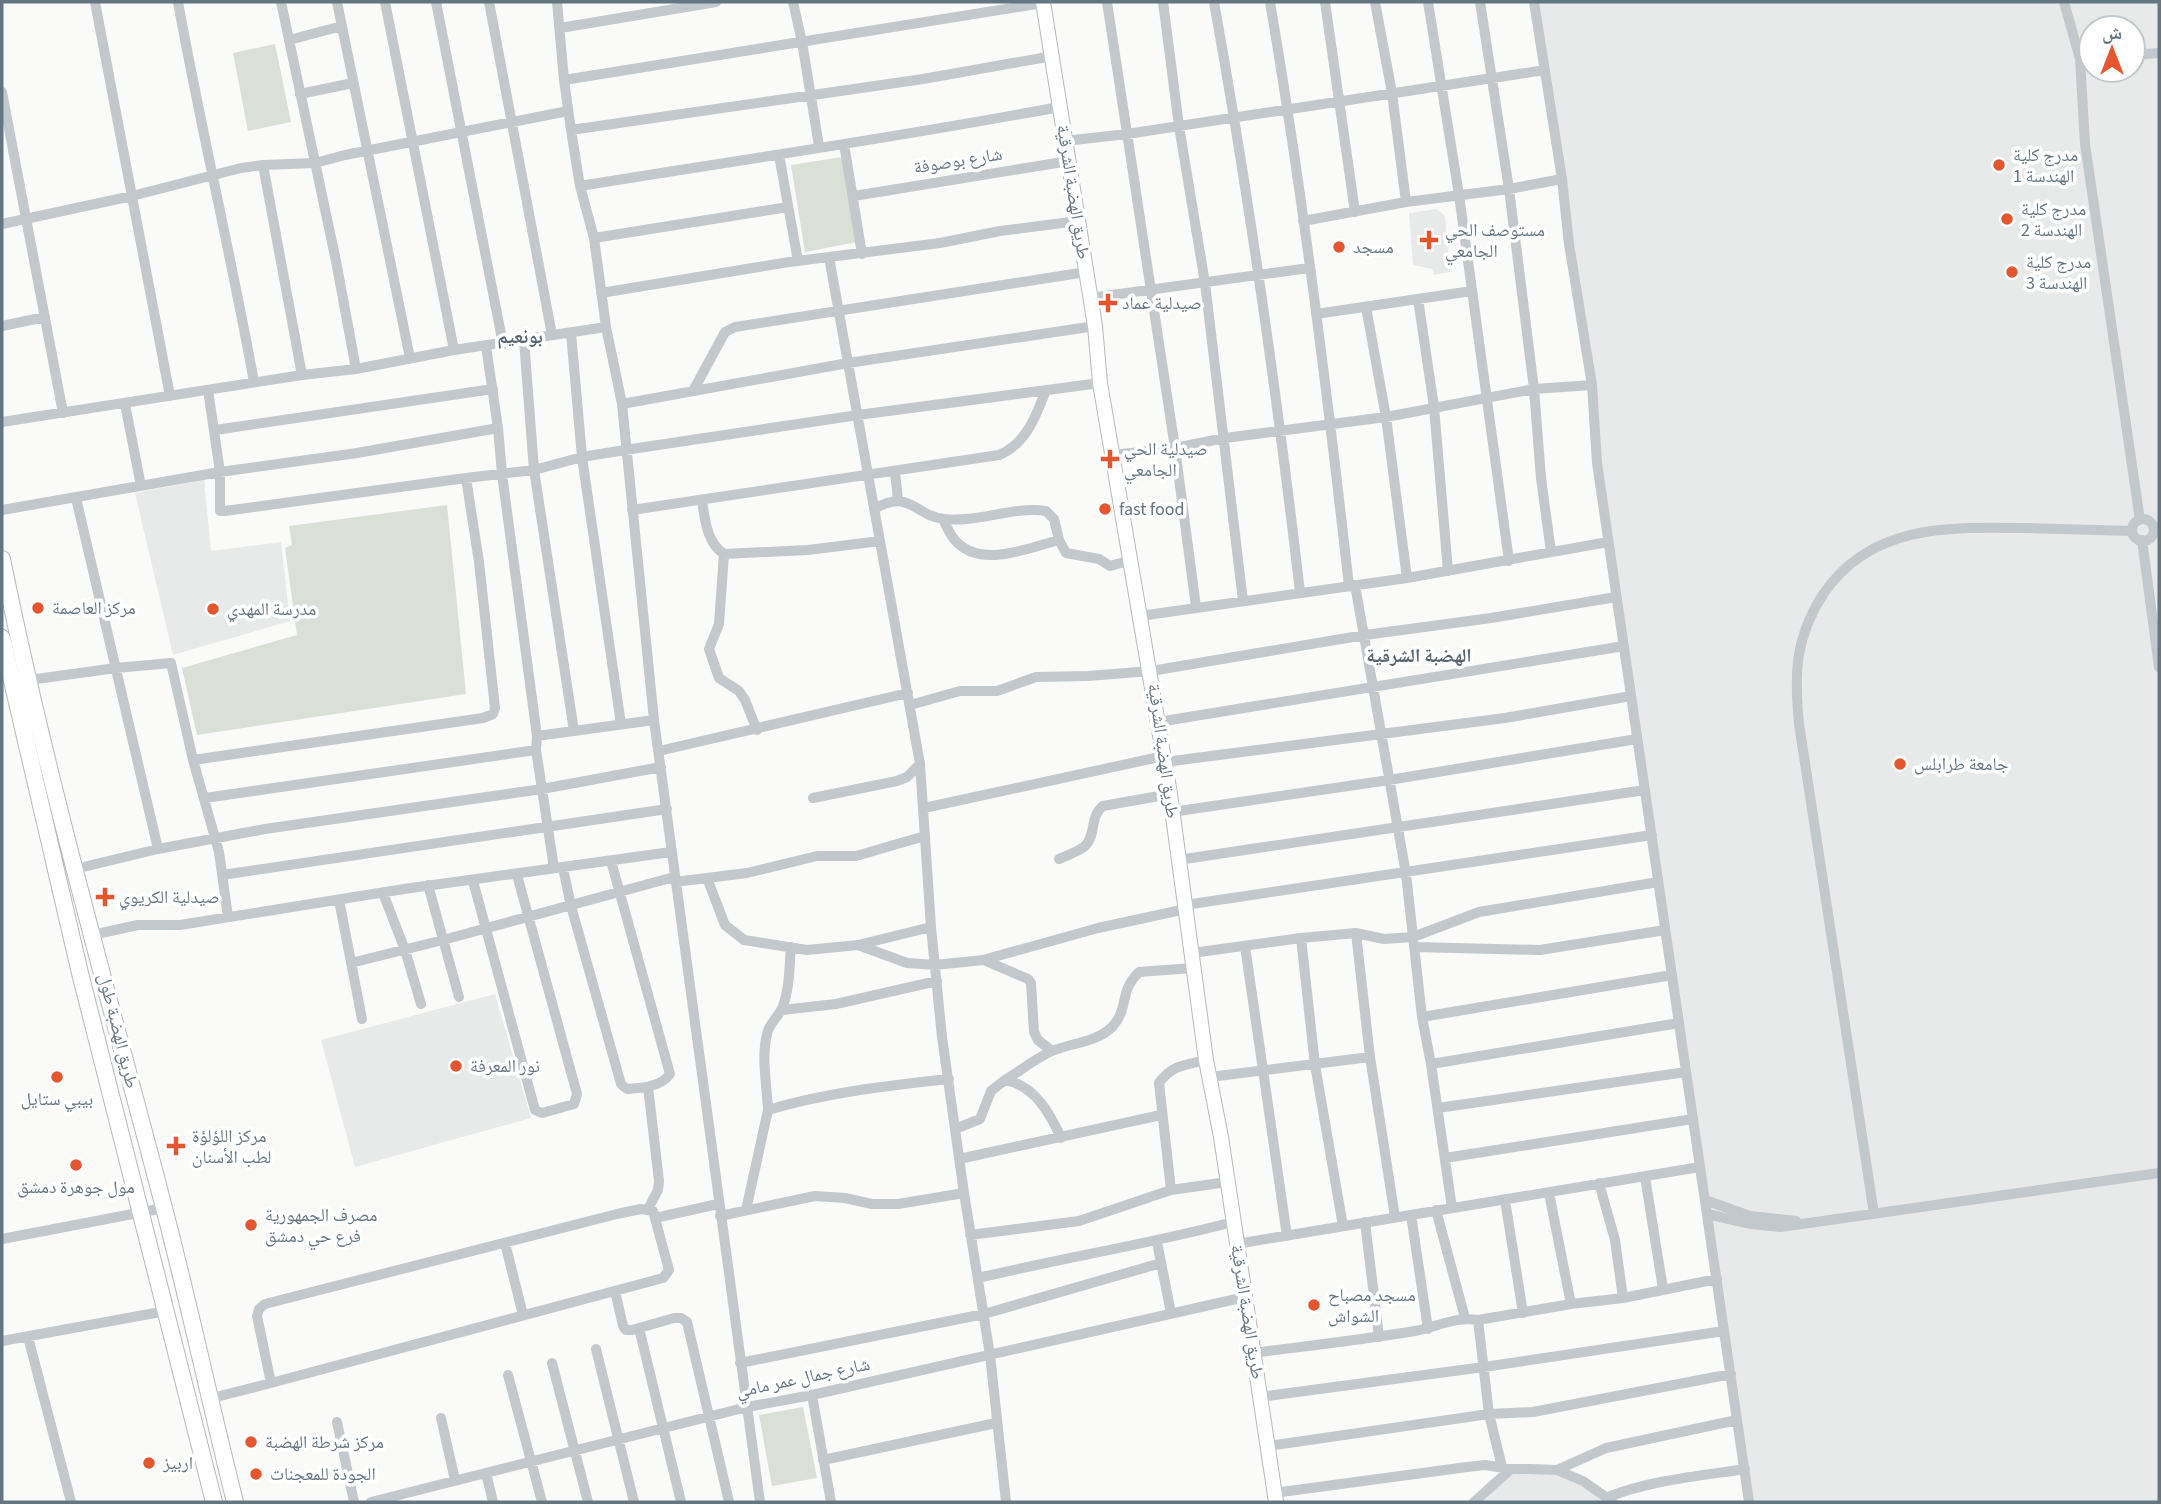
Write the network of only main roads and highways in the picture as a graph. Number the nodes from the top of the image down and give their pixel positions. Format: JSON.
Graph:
{"nodes":[{"id":1,"x":1043,"y":2,"type":"edge"},
{"id":2,"x":2,"y":559,"type":"edge"},
{"id":3,"x":2,"y":642,"type":"edge"},
{"id":4,"x":1275,"y":1498,"type":"edge"},
{"id":5,"x":214,"y":1502,"type":"edge"},
{"id":6,"x":236,"y":1502,"type":"edge"}],
"edges":[{"from":1,"to":4,"type":"main road","name":"طريق الهضبة الشرقية"},
{"from":2,"to":6,"type":"highway","name":"طريق الهضبة طول"},
{"from":3,"to":5,"type":"highway","name":"طريق الهضبة طول"}]}
